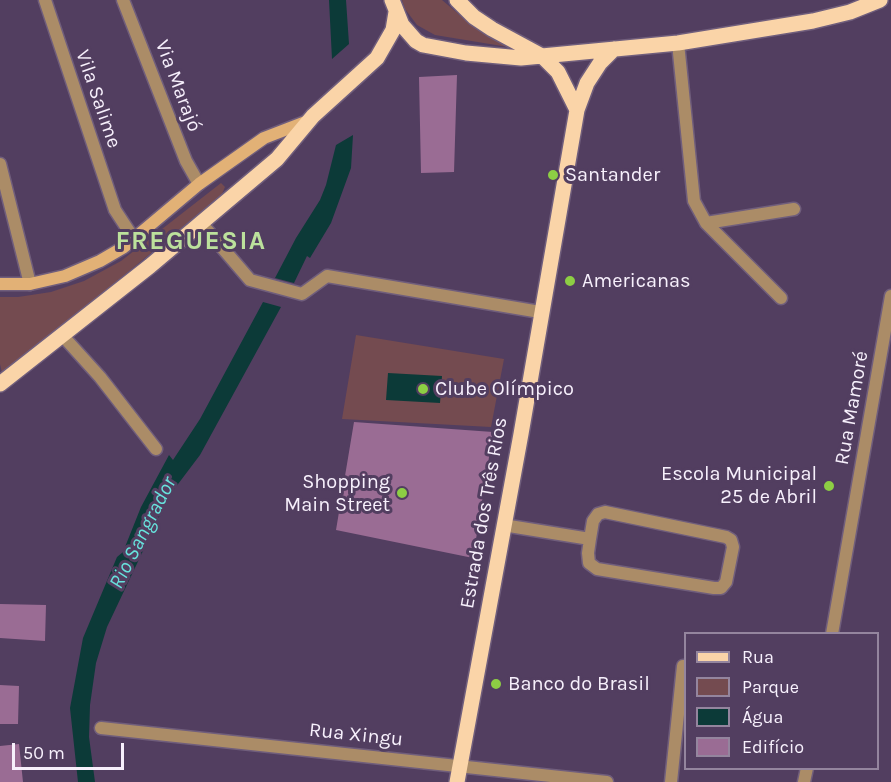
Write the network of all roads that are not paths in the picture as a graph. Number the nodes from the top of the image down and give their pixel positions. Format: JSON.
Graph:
{"nodes":[{"id":1,"x":45,"y":0,"type":"edge"},
{"id":2,"x":123,"y":0,"type":"edge"},
{"id":3,"x":457,"y":0,"type":"edge"},
{"id":4,"x":880,"y":0,"type":"edge"},
{"id":5,"x":394,"y":6,"type":"edge"},
{"id":6,"x":678,"y":44,"type":"junction"},
{"id":7,"x":614,"y":49,"type":"junction"},
{"id":8,"x":542,"y":56,"type":"junction"},
{"id":9,"x":577,"y":110,"type":"junction"},
{"id":10,"x":308,"y":121,"type":"junction"},
{"id":11,"x":0,"y":164,"type":"edge"},
{"id":12,"x":200,"y":184,"type":"junction"},
{"id":13,"x":794,"y":209,"type":"dead end"},
{"id":14,"x":201,"y":222,"type":"junction"},
{"id":15,"x":706,"y":223,"type":"junction"},
{"id":16,"x":135,"y":239,"type":"junction"},
{"id":17,"x":0,"y":284,"type":"edge"},
{"id":18,"x":30,"y":284,"type":"junction"},
{"id":19,"x":891,"y":296,"type":"edge"},
{"id":20,"x":781,"y":298,"type":"dead end"},
{"id":21,"x":540,"y":312,"type":"junction"},
{"id":22,"x":62,"y":335,"type":"junction"},
{"id":23,"x":0,"y":384,"type":"edge"},
{"id":24,"x":156,"y":449,"type":"dead end"},
{"id":25,"x":503,"y":525,"type":"junction"},
{"id":26,"x":590,"y":539,"type":"junction"},
{"id":27,"x":832,"y":632,"type":"edge"},
{"id":28,"x":683,"y":666,"type":"dead end"},
{"id":29,"x":100,"y":728,"type":"dead end"},
{"id":30,"x":460,"y":766,"type":"junction"},
{"id":31,"x":457,"y":782,"type":"edge"},
{"id":32,"x":607,"y":782,"type":"edge"},
{"id":33,"x":671,"y":782,"type":"edge"}],
"edges":[{"from":1,"to":16,"type":"street","name":"Vila Salime"},
{"from":2,"to":12,"type":"street","name":"Via Marajó"},
{"from":3,"to":8,"type":"main road"},
{"from":4,"to":6,"type":"main road"},
{"from":5,"to":8,"type":"main road"},
{"from":5,"to":10,"type":"main road"},
{"from":6,"to":7,"type":"main road"},
{"from":6,"to":15,"type":"street"},
{"from":7,"to":8,"type":"main road"},
{"from":7,"to":9,"type":"main road","name":"Estrada dos Três Rios"},
{"from":8,"to":9,"type":"main road"},
{"from":9,"to":21,"type":"main road","name":"Estrada dos Três Rios"},
{"from":10,"to":12,"type":"main road"},
{"from":10,"to":14,"type":"main road"},
{"from":11,"to":18,"type":"street"},
{"from":12,"to":16,"type":"main road"},
{"from":13,"to":15,"type":"street"},
{"from":14,"to":21,"type":"street"},
{"from":14,"to":22,"type":"main road"},
{"from":15,"to":20,"type":"street"},
{"from":16,"to":18,"type":"main road"},
{"from":17,"to":18,"type":"main road"},
{"from":19,"to":27,"type":"street","name":"Rua Mamoré"},
{"from":21,"to":25,"type":"main road","name":"Estrada dos Três Rios"},
{"from":22,"to":23,"type":"main road"},
{"from":22,"to":24,"type":"street"},
{"from":25,"to":26,"type":"street"},
{"from":25,"to":30,"type":"main road","name":"Estrada dos Três Rios"},
{"from":26,"to":26,"type":"street"},
{"from":28,"to":33,"type":"street"},
{"from":29,"to":30,"type":"street","name":"Rua Xingu"},
{"from":30,"to":31,"type":"main road","name":"Estrada dos Três Rios"},
{"from":30,"to":32,"type":"street","name":"Rua Xingu"}]}
